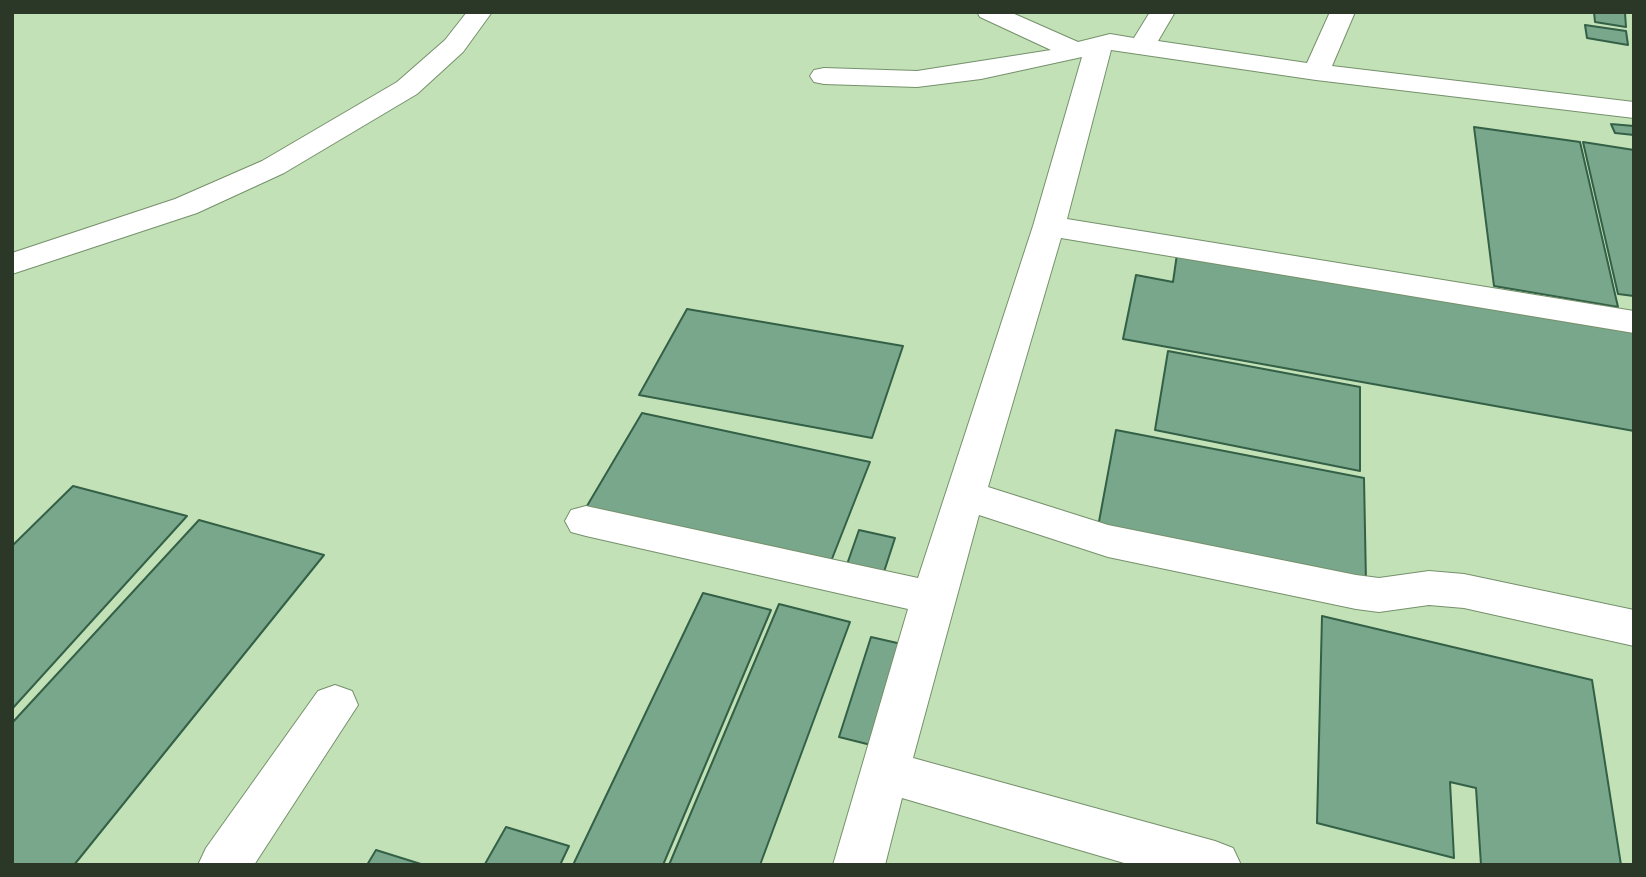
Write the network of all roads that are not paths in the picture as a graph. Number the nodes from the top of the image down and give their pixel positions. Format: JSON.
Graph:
{"nodes":[{"id":1,"x":480,"y":12,"type":"edge"},
{"id":2,"x":989,"y":12,"type":"edge"},
{"id":3,"x":1163,"y":12,"type":"edge"},
{"id":4,"x":1343,"y":12,"type":"edge"},
{"id":5,"x":1086,"y":47,"type":"junction"},
{"id":6,"x":1141,"y":47,"type":"junction"},
{"id":7,"x":1316,"y":72,"type":"junction"},
{"id":8,"x":824,"y":76,"type":"dead end"},
{"id":9,"x":1634,"y":110,"type":"edge"},
{"id":10,"x":1049,"y":226,"type":"junction"},
{"id":11,"x":12,"y":264,"type":"edge"},
{"id":12,"x":1634,"y":322,"type":"edge"},
{"id":13,"x":965,"y":495,"type":"junction"},
{"id":14,"x":586,"y":520,"type":"dead end"},
{"id":15,"x":933,"y":598,"type":"junction"},
{"id":16,"x":1634,"y":628,"type":"edge"},
{"id":17,"x":335,"y":705,"type":"dead end"},
{"id":18,"x":886,"y":772,"type":"junction"},
{"id":19,"x":224,"y":865,"type":"edge"},
{"id":20,"x":859,"y":865,"type":"edge"},
{"id":21,"x":1215,"y":865,"type":"edge"}],
"edges":[{"from":1,"to":11,"type":"street"},
{"from":2,"to":5,"type":"street"},
{"from":3,"to":6,"type":"street"},
{"from":4,"to":7,"type":"street"},
{"from":5,"to":6,"type":"street"},
{"from":5,"to":8,"type":"street"},
{"from":5,"to":10,"type":"street"},
{"from":6,"to":7,"type":"street"},
{"from":7,"to":9,"type":"street"},
{"from":10,"to":12,"type":"street"},
{"from":10,"to":13,"type":"street"},
{"from":13,"to":15,"type":"street"},
{"from":13,"to":16,"type":"street"},
{"from":14,"to":15,"type":"street"},
{"from":15,"to":18,"type":"street"},
{"from":17,"to":19,"type":"street"},
{"from":18,"to":20,"type":"street"},
{"from":18,"to":21,"type":"street"}]}
